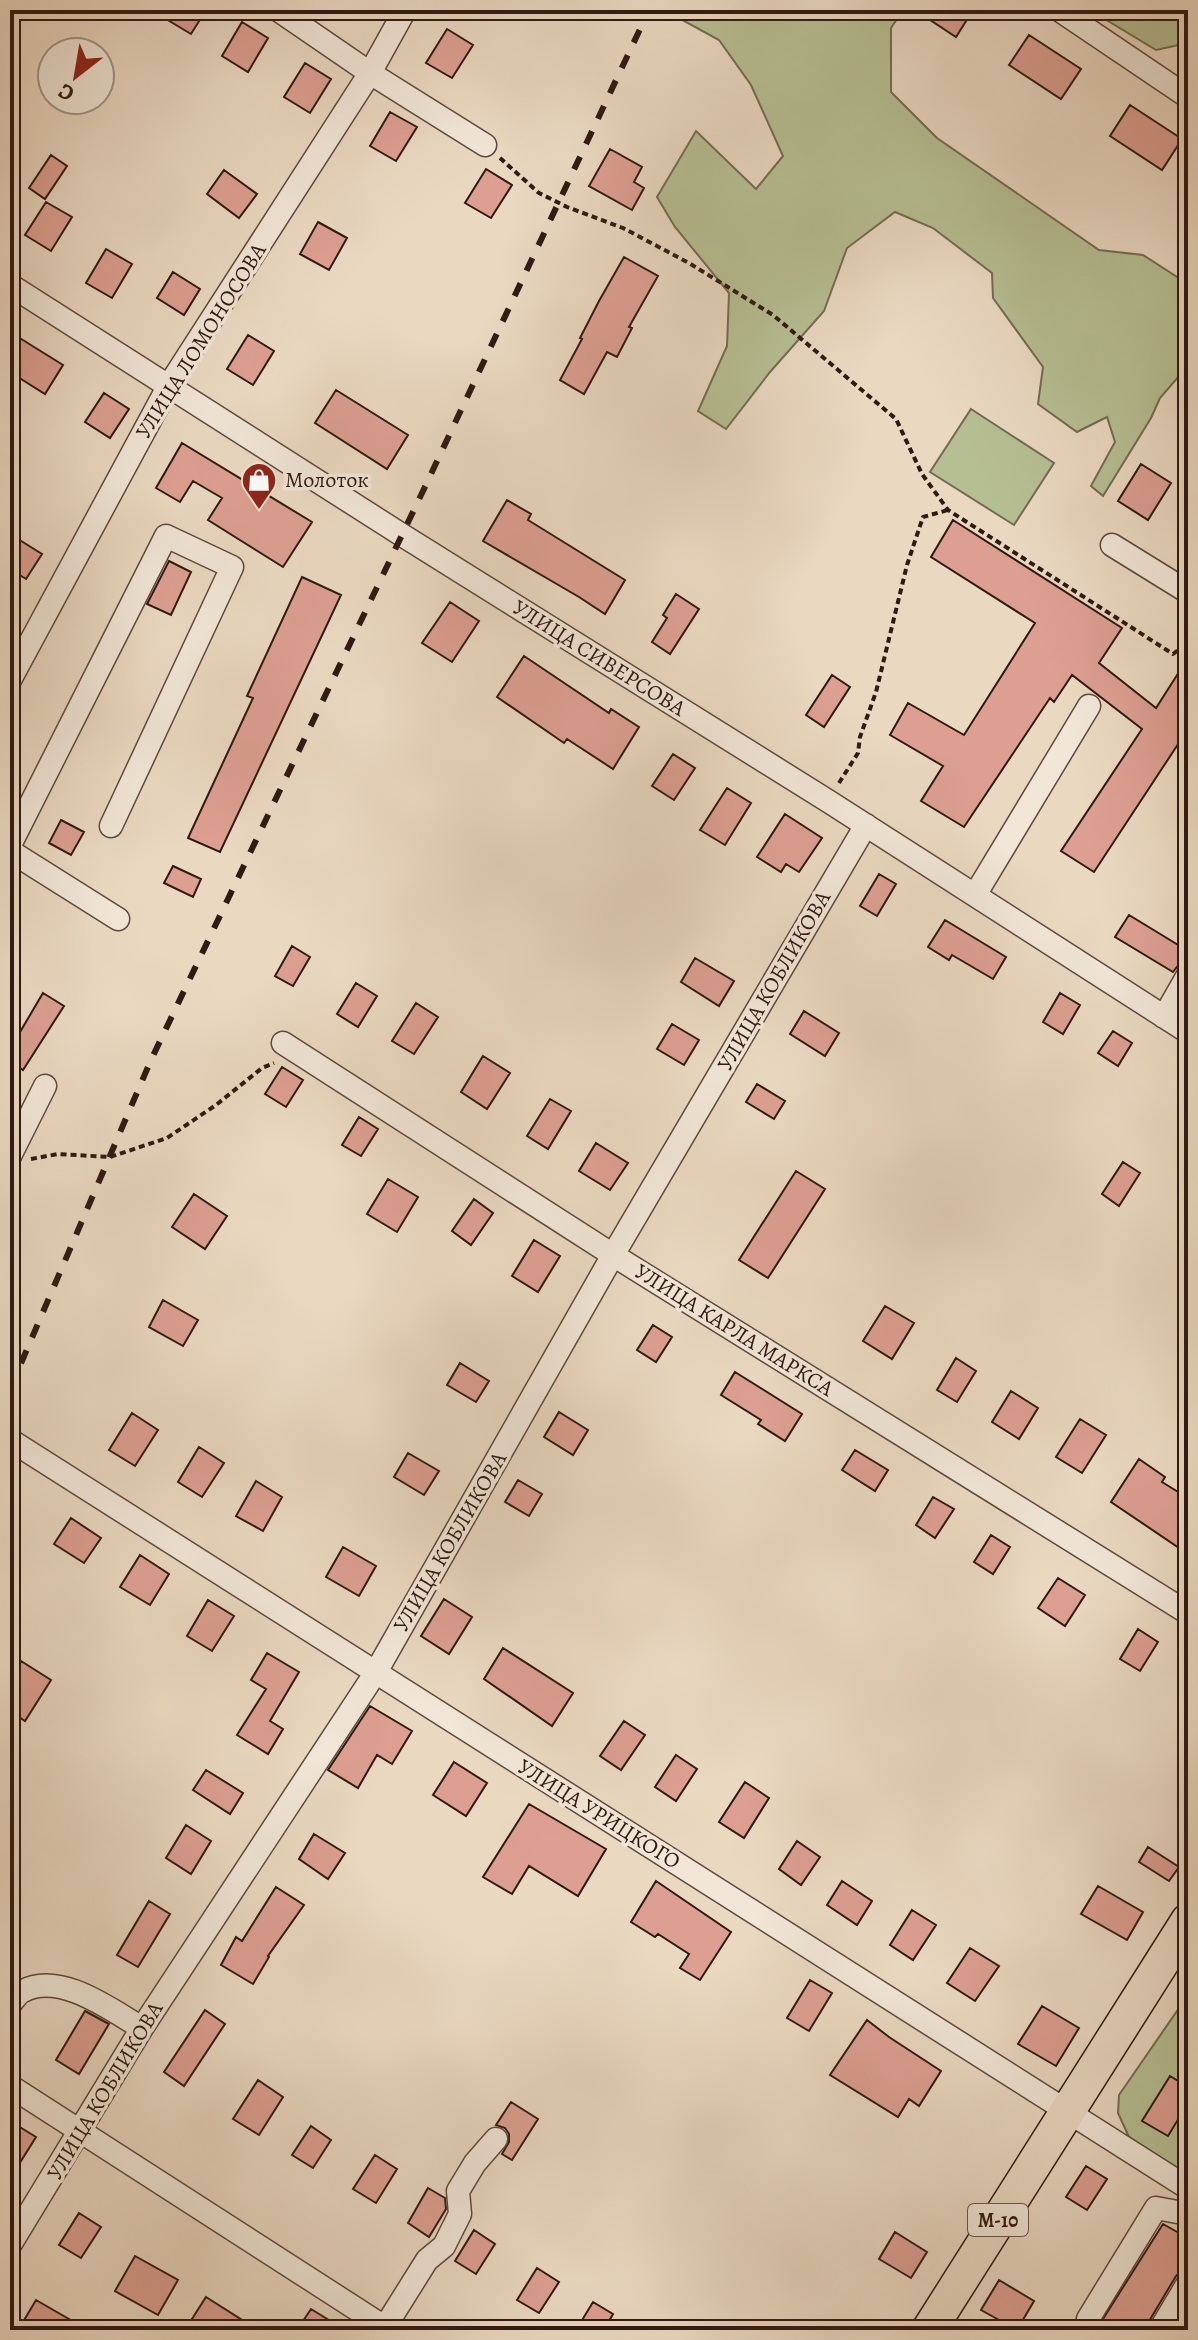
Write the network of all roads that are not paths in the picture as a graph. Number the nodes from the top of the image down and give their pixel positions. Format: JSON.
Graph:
{"nodes":[{"id":1,"x":278,"y":10,"type":"edge"},
{"id":2,"x":405,"y":10,"type":"edge"},
{"id":3,"x":1059,"y":10,"type":"edge"},
{"id":4,"x":370,"y":73,"type":"junction"},
{"id":5,"x":1188,"y":97,"type":"edge"},
{"id":6,"x":485,"y":145,"type":"road end"},
{"id":7,"x":10,"y":285,"type":"edge"},
{"id":8,"x":168,"y":387,"type":"junction"},
{"id":9,"x":1112,"y":545,"type":"dead end"},
{"id":10,"x":1188,"y":592,"type":"edge"},
{"id":11,"x":10,"y":680,"type":"edge"},
{"id":12,"x":1089,"y":706,"type":"dead end"},
{"id":13,"x":866,"y":825,"type":"junction"},
{"id":14,"x":111,"y":826,"type":"dead end"},
{"id":15,"x":10,"y":848,"type":"edge"},
{"id":16,"x":975,"y":895,"type":"junction"},
{"id":17,"x":118,"y":919,"type":"dead end"},
{"id":18,"x":1188,"y":975,"type":"edge"},
{"id":19,"x":1164,"y":1017,"type":"junction"},
{"id":20,"x":1188,"y":1032,"type":"edge"},
{"id":21,"x":291,"y":1048,"type":"road end"},
{"id":22,"x":45,"y":1086,"type":"dead end"},
{"id":23,"x":16,"y":1158,"type":"edge"},
{"id":24,"x":613,"y":1255,"type":"junction"},
{"id":25,"x":10,"y":1440,"type":"edge"},
{"id":26,"x":1188,"y":1613,"type":"edge"},
{"id":27,"x":376,"y":1672,"type":"junction"},
{"id":28,"x":1188,"y":1921,"type":"edge"},
{"id":29,"x":10,"y":2004,"type":"edge"},
{"id":30,"x":142,"y":2028,"type":"junction"},
{"id":31,"x":10,"y":2086,"type":"edge"},
{"id":32,"x":1068,"y":2111,"type":"junction"},
{"id":33,"x":79,"y":2131,"type":"junction"},
{"id":34,"x":496,"y":2139,"type":"dead end"},
{"id":35,"x":1188,"y":2188,"type":"edge"},
{"id":36,"x":1188,"y":2214,"type":"edge"},
{"id":37,"x":10,"y":2245,"type":"edge"},
{"id":38,"x":1188,"y":2283,"type":"edge"},
{"id":39,"x":1088,"y":2319,"type":"dead end"},
{"id":40,"x":387,"y":2329,"type":"edge"},
{"id":41,"x":929,"y":2330,"type":"edge"},
{"id":42,"x":1160,"y":2330,"type":"edge"}],
"edges":[{"from":1,"to":4,"type":"street"},
{"from":2,"to":4,"type":"street","name":"УЛИЦА ЛОМОНОСОВА"},
{"from":3,"to":5,"type":"street"},
{"from":4,"to":6,"type":"street"},
{"from":4,"to":8,"type":"street","name":"УЛИЦА ЛОМОНОСОВА"},
{"from":7,"to":8,"type":"street","name":"УЛИЦА СИВЕРСОВА"},
{"from":8,"to":11,"type":"street","name":"УЛИЦА ЛОМОНОСОВА"},
{"from":8,"to":13,"type":"street","name":"УЛИЦА СИВЕРСОВА"},
{"from":9,"to":10,"type":"street"},
{"from":12,"to":16,"type":"street"},
{"from":13,"to":16,"type":"street","name":"УЛИЦА СИВЕРСОВА"},
{"from":13,"to":24,"type":"street","name":"УЛИЦА КОБЛИКОВА"},
{"from":14,"to":15,"type":"street"},
{"from":15,"to":17,"type":"street"},
{"from":16,"to":19,"type":"street","name":"УЛИЦА СИВЕРСОВА"},
{"from":18,"to":19,"type":"street"},
{"from":19,"to":20,"type":"street","name":"УЛИЦА СИВЕРСОВА"},
{"from":21,"to":24,"type":"street","name":"УЛИЦА КАРЛА МАРКСА"},
{"from":22,"to":23,"type":"street"},
{"from":24,"to":26,"type":"street","name":"УЛИЦА КАРЛА МАРКСА"},
{"from":24,"to":27,"type":"street","name":"УЛИЦА КОБЛИКОВА"},
{"from":25,"to":27,"type":"street","name":"УЛИЦА УРИЦКОГО"},
{"from":27,"to":30,"type":"street","name":"УЛИЦА КОБЛИКОВА"},
{"from":27,"to":32,"type":"street","name":"УЛИЦА УРИЦКОГО"},
{"from":28,"to":32,"type":"highway","number":"М-10"},
{"from":29,"to":30,"type":"street"},
{"from":30,"to":33,"type":"street","name":"УЛИЦА КОБЛИКОВА"},
{"from":31,"to":33,"type":"street"},
{"from":32,"to":35,"type":"street","name":"УЛИЦА УРИЦКОГО"},
{"from":32,"to":41,"type":"highway","number":"М-10"},
{"from":33,"to":37,"type":"street","name":"УЛИЦА КОБЛИКОВА"},
{"from":33,"to":40,"type":"street"},
{"from":34,"to":40,"type":"street"},
{"from":36,"to":39,"type":"street"},
{"from":38,"to":42,"type":"street"}]}
